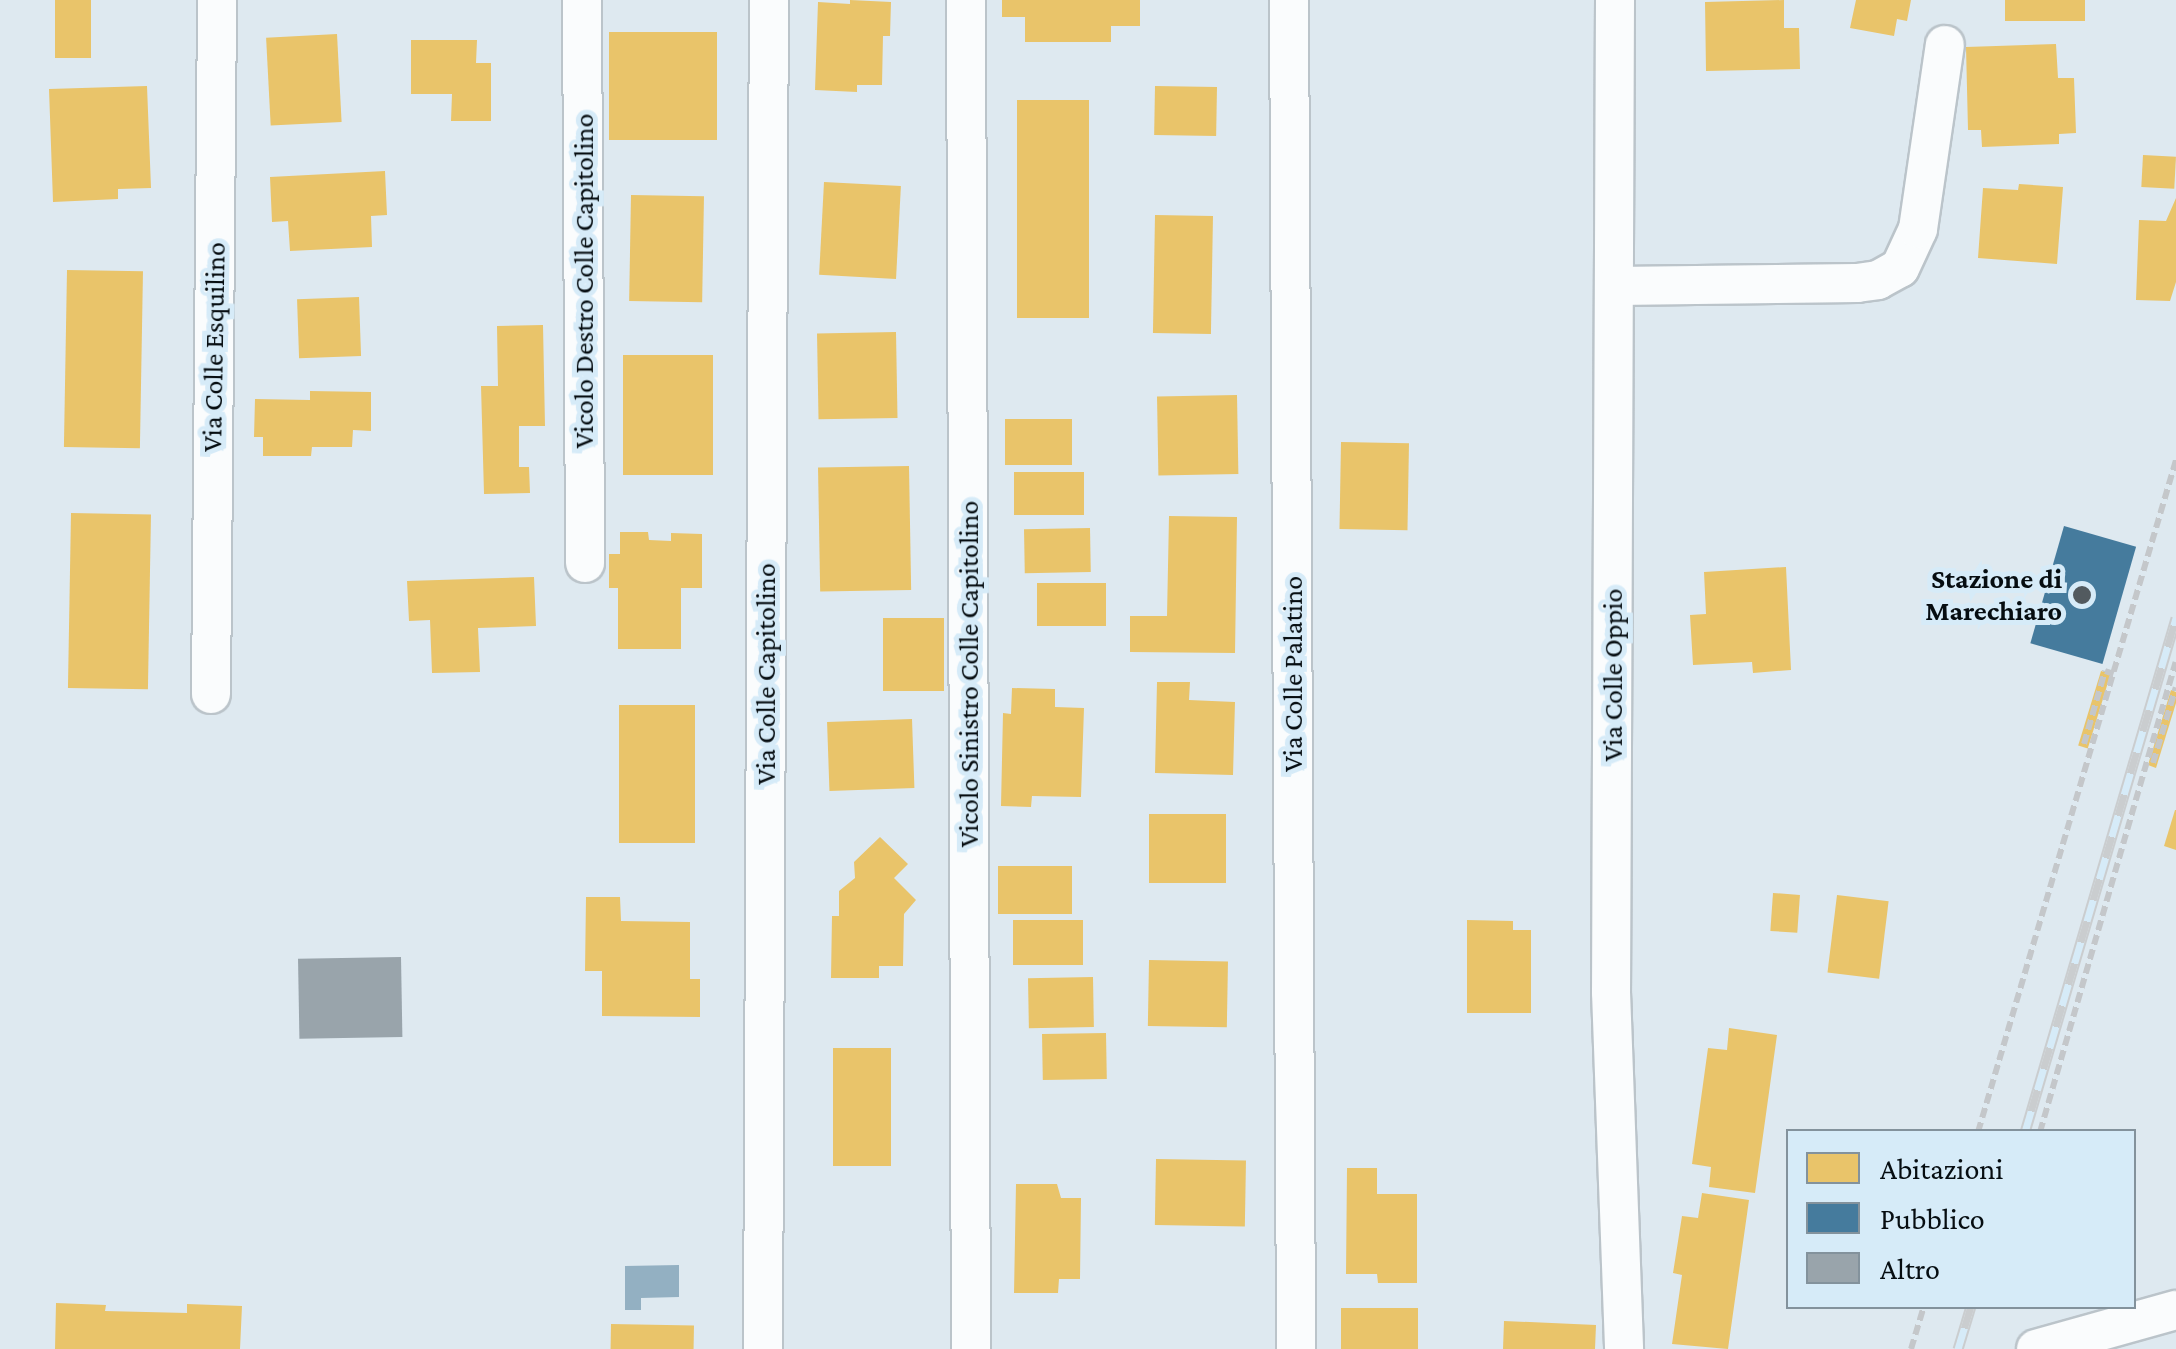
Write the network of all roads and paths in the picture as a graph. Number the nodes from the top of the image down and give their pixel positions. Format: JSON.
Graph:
{"nodes":[{"id":1,"x":218,"y":0,"type":"edge"},
{"id":2,"x":582,"y":0,"type":"edge"},
{"id":3,"x":769,"y":0,"type":"edge"},
{"id":4,"x":966,"y":0,"type":"edge"},
{"id":5,"x":1289,"y":0,"type":"edge"},
{"id":6,"x":1615,"y":0,"type":"edge"},
{"id":7,"x":1945,"y":45,"type":"dead end"},
{"id":8,"x":1616,"y":286,"type":"junction"},
{"id":9,"x":2176,"y":460,"type":"edge"},
{"id":10,"x":585,"y":563,"type":"dead end"},
{"id":11,"x":2176,"y":662,"type":"edge"},
{"id":12,"x":2114,"y":674,"type":"junction"},
{"id":13,"x":2176,"y":688,"type":"edge"},
{"id":14,"x":211,"y":694,"type":"dead end"},
{"id":15,"x":2084,"y":744,"type":"dead end"},
{"id":16,"x":2153,"y":764,"type":"dead end"},
{"id":17,"x":1979,"y":1129,"type":"edge"},
{"id":18,"x":2041,"y":1129,"type":"edge"},
{"id":19,"x":1923,"y":1309,"type":"edge"},
{"id":20,"x":2176,"y":1310,"type":"edge"},
{"id":21,"x":763,"y":1349,"type":"edge"},
{"id":22,"x":971,"y":1349,"type":"edge"},
{"id":23,"x":1296,"y":1349,"type":"edge"},
{"id":24,"x":1624,"y":1349,"type":"edge"},
{"id":25,"x":1911,"y":1349,"type":"edge"},
{"id":26,"x":2036,"y":1349,"type":"edge"}],
"edges":[{"from":1,"to":14,"type":"street","name":"Via Colle Esquilino"},
{"from":2,"to":10,"type":"street","name":"Vicolo Destro Colle Capitolino"},
{"from":3,"to":21,"type":"street","name":"Via Colle Capitolino"},
{"from":4,"to":22,"type":"street","name":"Vicolo Sinistro Colle Capitolino"},
{"from":5,"to":23,"type":"street","name":"Via Colle Palatino"},
{"from":6,"to":8,"type":"street","name":"Via Colle Oppio"},
{"from":7,"to":8,"type":"street"},
{"from":8,"to":24,"type":"street","name":"Via Colle Oppio"},
{"from":9,"to":12,"type":"path"},
{"from":11,"to":18,"type":"path"},
{"from":12,"to":15,"type":"path"},
{"from":12,"to":17,"type":"path"},
{"from":13,"to":16,"type":"path"},
{"from":19,"to":25,"type":"path"},
{"from":20,"to":26,"type":"street"}]}
